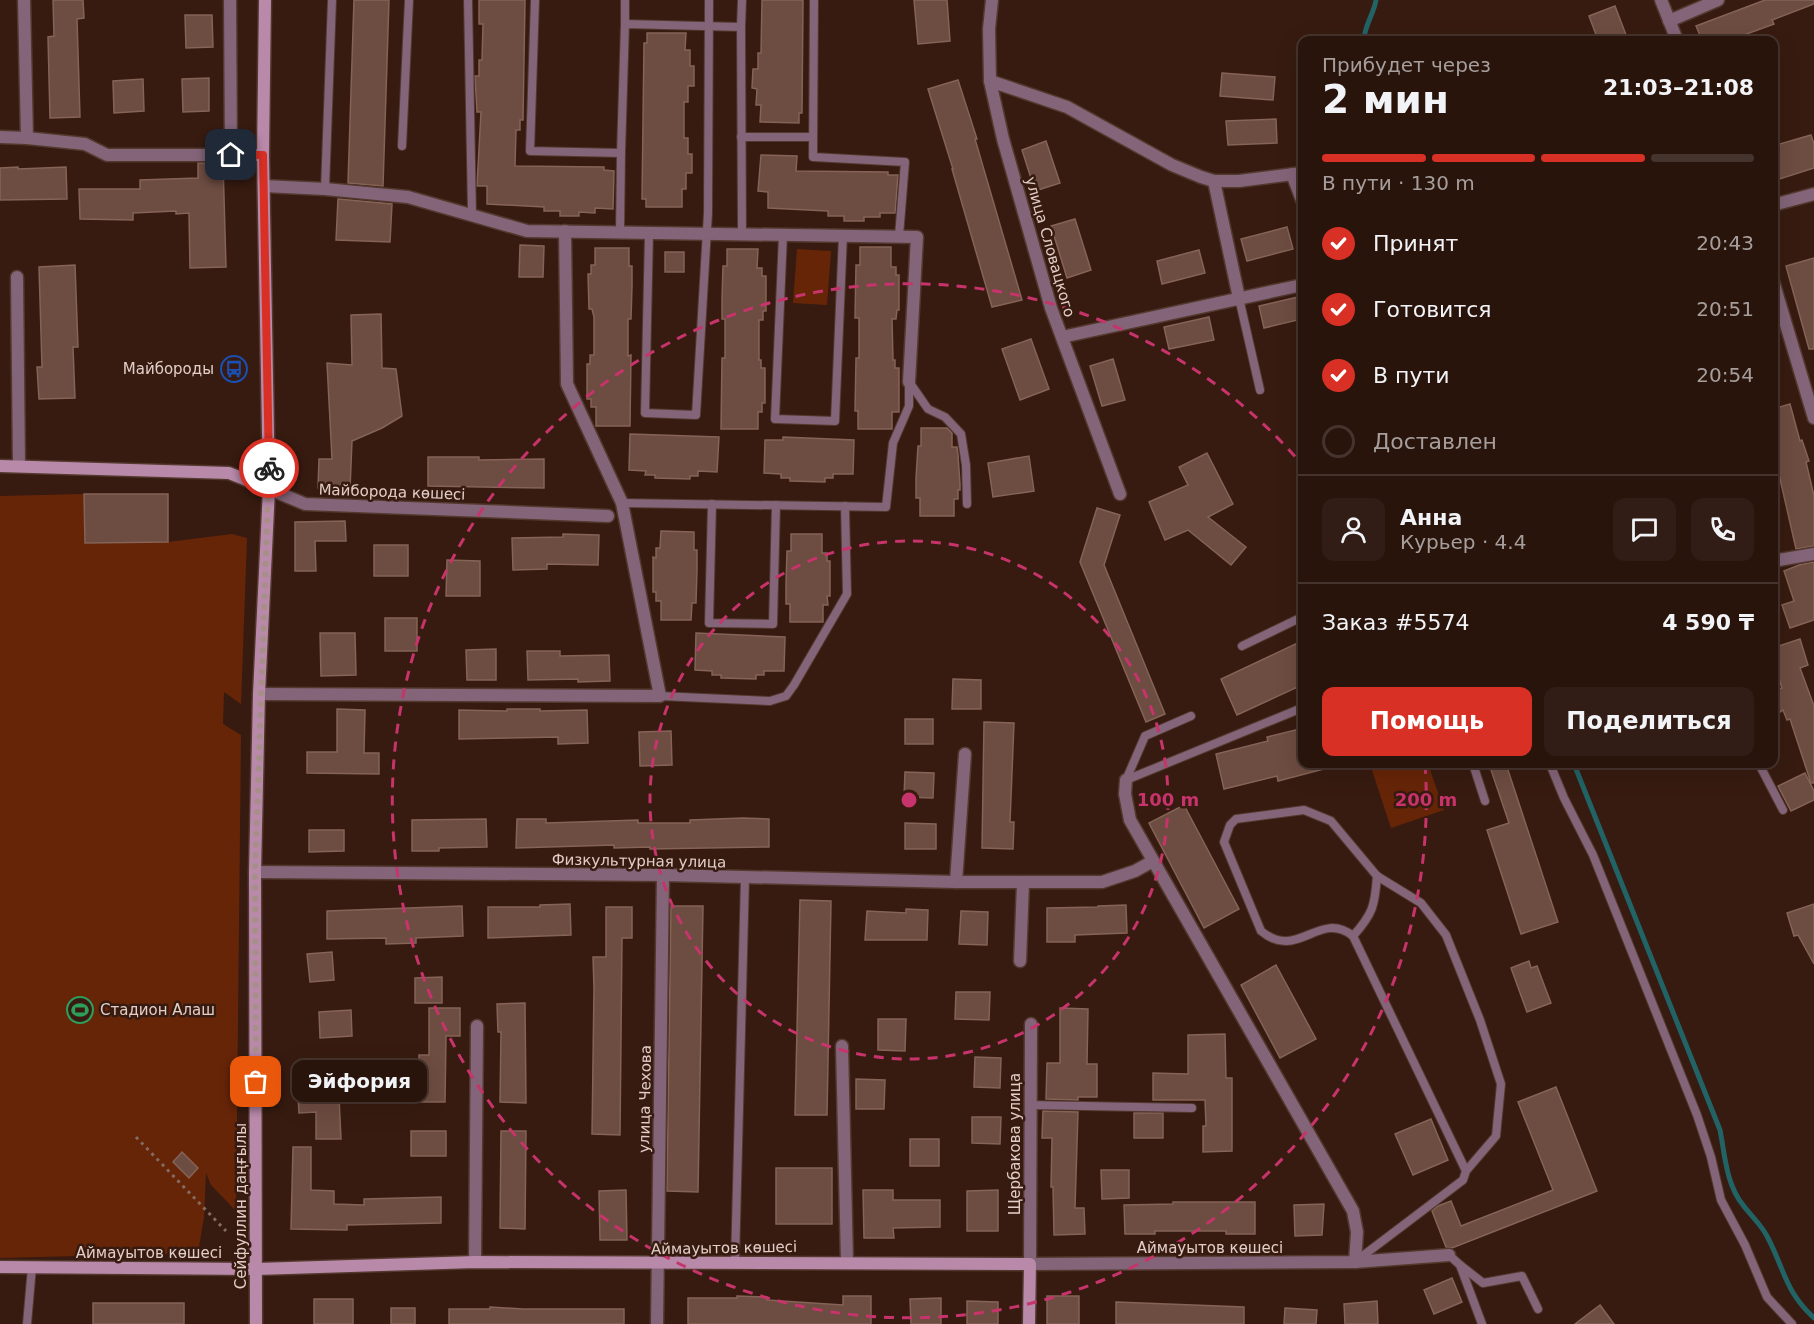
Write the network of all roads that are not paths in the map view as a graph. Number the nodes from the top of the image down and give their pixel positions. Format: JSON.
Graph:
{"nodes":[{"id":1,"x":24,"y":0,"type":"edge"},
{"id":2,"x":230,"y":0,"type":"edge"},
{"id":3,"x":265,"y":0,"type":"edge"},
{"id":4,"x":332,"y":0,"type":"edge"},
{"id":5,"x":409,"y":0,"type":"edge"},
{"id":6,"x":468,"y":0,"type":"edge"},
{"id":7,"x":535,"y":0,"type":"edge"},
{"id":8,"x":625,"y":0,"type":"edge"},
{"id":9,"x":709,"y":0,"type":"edge"},
{"id":10,"x":742,"y":0,"type":"edge"},
{"id":11,"x":814,"y":0,"type":"edge"},
{"id":12,"x":993,"y":0,"type":"edge"},
{"id":13,"x":1661,"y":0,"type":"edge"},
{"id":14,"x":1718,"y":0,"type":"edge"},
{"id":15,"x":1669,"y":21,"type":"junction"},
{"id":16,"x":625,"y":24,"type":"junction"},
{"id":17,"x":709,"y":25,"type":"junction"},
{"id":18,"x":741,"y":27,"type":"junction"},
{"id":19,"x":1675,"y":36,"type":"edge"},
{"id":20,"x":990,"y":81,"type":"junction"},
{"id":21,"x":0,"y":137,"type":"edge"},
{"id":22,"x":741,"y":137,"type":"junction"},
{"id":23,"x":813,"y":137,"type":"junction"},
{"id":24,"x":27,"y":138,"type":"junction"},
{"id":25,"x":402,"y":146,"type":"dead end"},
{"id":26,"x":621,"y":153,"type":"junction"},
{"id":27,"x":231,"y":155,"type":"junction"},
{"id":28,"x":263,"y":155,"type":"junction"},
{"id":29,"x":1297,"y":174,"type":"edge"},
{"id":30,"x":1214,"y":181,"type":"junction"},
{"id":31,"x":264,"y":186,"type":"junction"},
{"id":32,"x":325,"y":189,"type":"junction"},
{"id":33,"x":1814,"y":194,"type":"edge"},
{"id":34,"x":1778,"y":204,"type":"edge"},
{"id":35,"x":472,"y":214,"type":"junction"},
{"id":36,"x":565,"y":231,"type":"junction"},
{"id":37,"x":620,"y":232,"type":"junction"},
{"id":38,"x":649,"y":233,"type":"junction"},
{"id":39,"x":742,"y":233,"type":"junction"},
{"id":40,"x":708,"y":234,"type":"junction"},
{"id":41,"x":783,"y":235,"type":"junction"},
{"id":42,"x":843,"y":235,"type":"junction"},
{"id":43,"x":899,"y":236,"type":"junction"},
{"id":44,"x":17,"y":277,"type":"dead end"},
{"id":45,"x":1298,"y":286,"type":"edge"},
{"id":46,"x":1239,"y":297,"type":"junction"},
{"id":47,"x":1778,"y":298,"type":"edge"},
{"id":48,"x":1062,"y":337,"type":"junction"},
{"id":49,"x":909,"y":382,"type":"junction"},
{"id":50,"x":1260,"y":390,"type":"dead end"},
{"id":51,"x":1814,"y":418,"type":"edge"},
{"id":52,"x":0,"y":466,"type":"edge"},
{"id":53,"x":19,"y":466,"type":"junction"},
{"id":54,"x":269,"y":489,"type":"junction"},
{"id":55,"x":1120,"y":494,"type":"dead end"},
{"id":56,"x":622,"y":503,"type":"junction"},
{"id":57,"x":712,"y":504,"type":"junction"},
{"id":58,"x":967,"y":504,"type":"dead end"},
{"id":59,"x":776,"y":505,"type":"junction"},
{"id":60,"x":845,"y":506,"type":"junction"},
{"id":61,"x":608,"y":516,"type":"dead end"},
{"id":62,"x":1814,"y":554,"type":"edge"},
{"id":63,"x":1778,"y":560,"type":"edge"},
{"id":64,"x":1298,"y":618,"type":"edge"},
{"id":65,"x":1242,"y":646,"type":"dead end"},
{"id":66,"x":260,"y":694,"type":"junction"},
{"id":67,"x":660,"y":696,"type":"junction"},
{"id":68,"x":1298,"y":710,"type":"edge"},
{"id":69,"x":1191,"y":716,"type":"dead end"},
{"id":70,"x":965,"y":754,"type":"dead end"},
{"id":71,"x":1474,"y":768,"type":"edge"},
{"id":72,"x":1553,"y":768,"type":"edge"},
{"id":73,"x":1760,"y":768,"type":"edge"},
{"id":74,"x":1126,"y":780,"type":"junction"},
{"id":75,"x":1485,"y":801,"type":"dead end"},
{"id":76,"x":1783,"y":810,"type":"dead end"},
{"id":77,"x":1154,"y":861,"type":"junction"},
{"id":78,"x":255,"y":872,"type":"junction"},
{"id":79,"x":663,"y":875,"type":"junction"},
{"id":80,"x":1377,"y":876,"type":"junction"},
{"id":81,"x":745,"y":878,"type":"junction"},
{"id":82,"x":956,"y":882,"type":"junction"},
{"id":83,"x":1023,"y":883,"type":"junction"},
{"id":84,"x":1353,"y":936,"type":"junction"},
{"id":85,"x":1020,"y":961,"type":"dead end"},
{"id":86,"x":1031,"y":1024,"type":"dead end"},
{"id":87,"x":477,"y":1026,"type":"dead end"},
{"id":88,"x":842,"y":1046,"type":"dead end"},
{"id":89,"x":1030,"y":1105,"type":"junction"},
{"id":90,"x":1192,"y":1108,"type":"dead end"},
{"id":91,"x":1466,"y":1171,"type":"junction"},
{"id":92,"x":1449,"y":1255,"type":"joint"},
{"id":93,"x":476,"y":1262,"type":"junction"},
{"id":94,"x":735,"y":1262,"type":"junction"},
{"id":95,"x":847,"y":1262,"type":"junction"},
{"id":96,"x":1355,"y":1262,"type":"junction"},
{"id":97,"x":657,"y":1263,"type":"junction"},
{"id":98,"x":1030,"y":1264,"type":"junction"},
{"id":99,"x":1460,"y":1265,"type":"junction"},
{"id":100,"x":0,"y":1267,"type":"edge"},
{"id":101,"x":32,"y":1267,"type":"junction"},
{"id":102,"x":256,"y":1269,"type":"junction"},
{"id":103,"x":1538,"y":1309,"type":"dead end"},
{"id":104,"x":27,"y":1324,"type":"edge"},
{"id":105,"x":256,"y":1324,"type":"edge"},
{"id":106,"x":657,"y":1324,"type":"edge"},
{"id":107,"x":1029,"y":1324,"type":"edge"},
{"id":108,"x":1482,"y":1324,"type":"edge"},
{"id":109,"x":1792,"y":1324,"type":"edge"}],
"edges":[{"from":1,"to":24,"type":"street"},
{"from":2,"to":27,"type":"street"},
{"from":3,"to":28,"type":"street"},
{"from":4,"to":32,"type":"lane"},
{"from":5,"to":25,"type":"lane"},
{"from":6,"to":35,"type":"lane"},
{"from":7,"to":26,"type":"lane"},
{"from":8,"to":16,"type":"lane"},
{"from":9,"to":17,"type":"lane"},
{"from":10,"to":18,"type":"lane"},
{"from":11,"to":23,"type":"lane"},
{"from":12,"to":20,"type":"street","name":"улица Словацкого"},
{"from":13,"to":15,"type":"street"},
{"from":14,"to":15,"type":"street"},
{"from":15,"to":19,"type":"street"},
{"from":16,"to":17,"type":"lane"},
{"from":16,"to":26,"type":"lane"},
{"from":17,"to":18,"type":"lane"},
{"from":17,"to":40,"type":"lane"},
{"from":18,"to":22,"type":"lane"},
{"from":20,"to":30,"type":"street"},
{"from":20,"to":48,"type":"street","name":"улица Словацкого"},
{"from":21,"to":24,"type":"street"},
{"from":22,"to":23,"type":"lane"},
{"from":22,"to":39,"type":"lane"},
{"from":23,"to":43,"type":"lane"},
{"from":24,"to":27,"type":"street"},
{"from":26,"to":37,"type":"lane"},
{"from":27,"to":28,"type":"street"},
{"from":28,"to":31,"type":"street"},
{"from":29,"to":30,"type":"street"},
{"from":30,"to":46,"type":"street"},
{"from":31,"to":32,"type":"street"},
{"from":31,"to":54,"type":"street"},
{"from":32,"to":35,"type":"street"},
{"from":33,"to":34,"type":"street"},
{"from":35,"to":36,"type":"street"},
{"from":36,"to":37,"type":"street"},
{"from":36,"to":56,"type":"street"},
{"from":37,"to":38,"type":"street"},
{"from":38,"to":40,"type":"street"},
{"from":38,"to":40,"type":"lane"},
{"from":39,"to":40,"type":"street"},
{"from":39,"to":41,"type":"street"},
{"from":41,"to":42,"type":"street"},
{"from":41,"to":42,"type":"lane"},
{"from":42,"to":43,"type":"street"},
{"from":43,"to":49,"type":"street"},
{"from":44,"to":53,"type":"street"},
{"from":45,"to":46,"type":"street"},
{"from":46,"to":48,"type":"street"},
{"from":46,"to":50,"type":"lane"},
{"from":47,"to":51,"type":"street"},
{"from":48,"to":55,"type":"street","name":"улица Словацкого"},
{"from":49,"to":58,"type":"lane"},
{"from":49,"to":60,"type":"lane"},
{"from":52,"to":53,"type":"street","name":"Майборода көшесі"},
{"from":53,"to":54,"type":"street","name":"Майборода көшесі"},
{"from":54,"to":61,"type":"street","name":"Майборода көшесі"},
{"from":54,"to":66,"type":"street"},
{"from":56,"to":57,"type":"lane"},
{"from":56,"to":67,"type":"street"},
{"from":57,"to":59,"type":"lane"},
{"from":57,"to":59,"type":"lane"},
{"from":59,"to":60,"type":"lane"},
{"from":60,"to":67,"type":"lane"},
{"from":62,"to":63,"type":"street"},
{"from":64,"to":65,"type":"lane"},
{"from":66,"to":67,"type":"street"},
{"from":66,"to":78,"type":"street","name":"Сейфуллин даңғылы"},
{"from":68,"to":74,"type":"lane"},
{"from":69,"to":74,"type":"lane"},
{"from":70,"to":82,"type":"street"},
{"from":71,"to":75,"type":"lane"},
{"from":72,"to":109,"type":"lane"},
{"from":73,"to":76,"type":"lane"},
{"from":74,"to":77,"type":"street"},
{"from":77,"to":83,"type":"street","name":"Физкультурная улица"},
{"from":77,"to":96,"type":"street"},
{"from":78,"to":79,"type":"street","name":"Физкультурная улица"},
{"from":78,"to":102,"type":"street","name":"Сейфуллин даңғылы"},
{"from":79,"to":81,"type":"street","name":"Физкультурная улица"},
{"from":79,"to":97,"type":"street","name":"улица Чехова"},
{"from":80,"to":84,"type":"lane"},
{"from":80,"to":84,"type":"lane"},
{"from":80,"to":91,"type":"lane"},
{"from":81,"to":82,"type":"street","name":"Физкультурная улица"},
{"from":81,"to":94,"type":"lane"},
{"from":82,"to":83,"type":"street","name":"Физкультурная улица"},
{"from":83,"to":85,"type":"street"},
{"from":84,"to":91,"type":"lane"},
{"from":86,"to":89,"type":"street","name":"Щербакова улица"},
{"from":87,"to":93,"type":"street"},
{"from":88,"to":95,"type":"street"},
{"from":89,"to":90,"type":"lane"},
{"from":89,"to":98,"type":"street","name":"Щербакова улица"},
{"from":91,"to":96,"type":"lane"},
{"from":92,"to":96,"type":"street","name":"Аймауытов көшесі"},
{"from":92,"to":99,"type":"lane"},
{"from":93,"to":97,"type":"street","name":"Аймауытов көшесі"},
{"from":93,"to":102,"type":"street","name":"Аймауытов көшесі"},
{"from":94,"to":95,"type":"street","name":"Аймауытов көшесі"},
{"from":94,"to":97,"type":"street","name":"Аймауытов көшесі"},
{"from":95,"to":98,"type":"street","name":"Аймауытов көшесі"},
{"from":96,"to":98,"type":"street","name":"Аймауытов көшесі"},
{"from":97,"to":106,"type":"street","name":"улица Чехова"},
{"from":98,"to":107,"type":"street"},
{"from":99,"to":103,"type":"lane"},
{"from":99,"to":108,"type":"lane"},
{"from":100,"to":101,"type":"street","name":"Аймауытов көшесі"},
{"from":101,"to":102,"type":"street","name":"Аймауытов көшесі"},
{"from":101,"to":104,"type":"lane"},
{"from":102,"to":105,"type":"street","name":"Сейфуллин даңғылы"}]}
